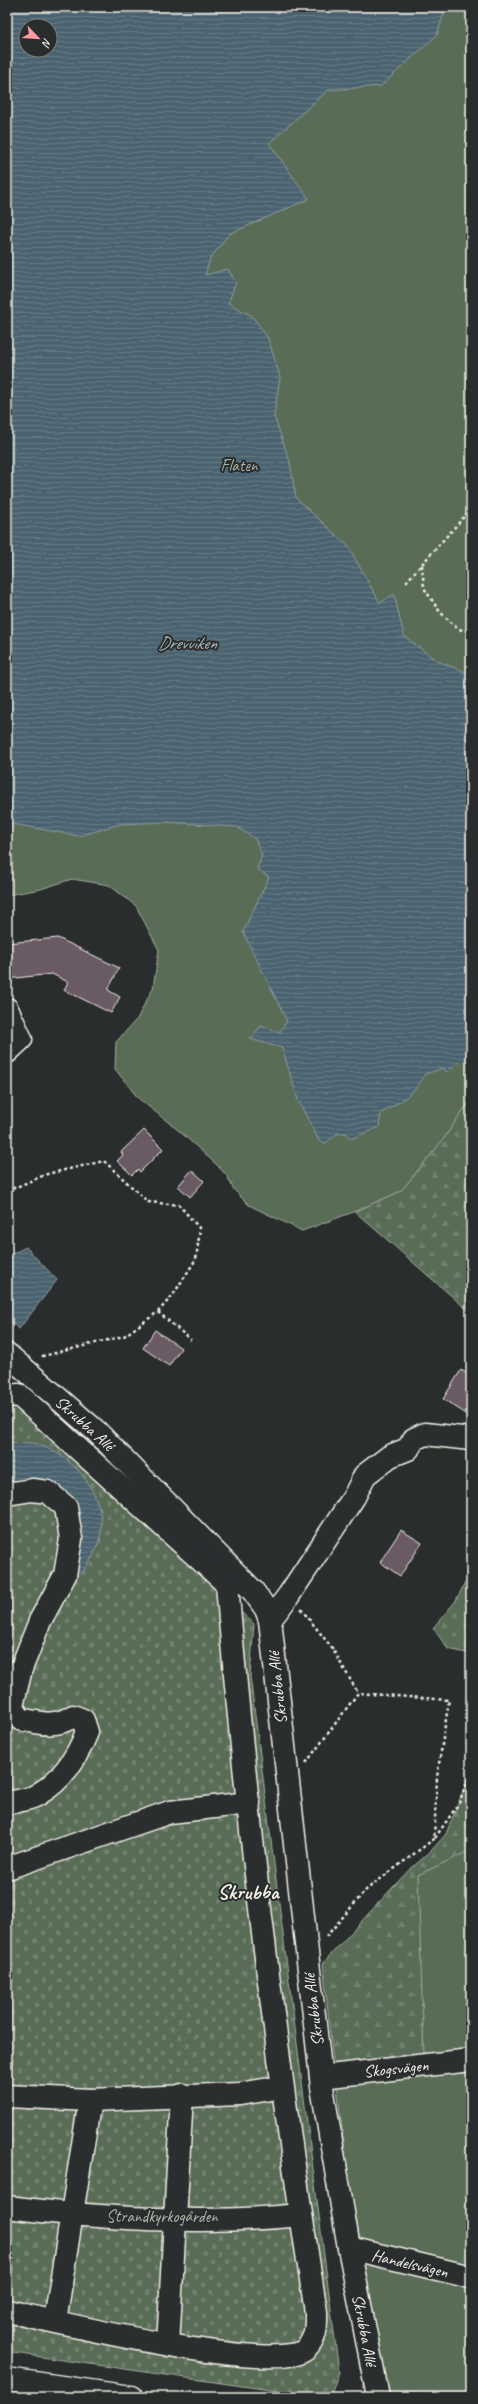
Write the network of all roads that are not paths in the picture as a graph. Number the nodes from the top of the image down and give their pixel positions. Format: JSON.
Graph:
{"nodes":[{"id":1,"x":7,"y":1009,"type":"edge"},
{"id":2,"x":7,"y":1052,"type":"edge"},
{"id":3,"x":12,"y":1358,"type":"edge"},
{"id":4,"x":7,"y":1396,"type":"edge"},
{"id":5,"x":471,"y":1439,"type":"edge"},
{"id":6,"x":7,"y":1494,"type":"edge"},
{"id":7,"x":270,"y":1620,"type":"junction"},
{"id":8,"x":7,"y":1803,"type":"edge"},
{"id":9,"x":249,"y":1803,"type":"junction"},
{"id":10,"x":7,"y":1868,"type":"edge"},
{"id":11,"x":471,"y":2060,"type":"edge"},
{"id":12,"x":321,"y":2077,"type":"junction"},
{"id":13,"x":282,"y":2087,"type":"junction"},
{"id":14,"x":7,"y":2096,"type":"edge"},
{"id":15,"x":182,"y":2096,"type":"junction"},
{"id":16,"x":90,"y":2100,"type":"junction"},
{"id":17,"x":7,"y":2207,"type":"edge"},
{"id":18,"x":72,"y":2215,"type":"junction"},
{"id":19,"x":301,"y":2215,"type":"junction"},
{"id":20,"x":176,"y":2220,"type":"junction"},
{"id":21,"x":349,"y":2248,"type":"junction"},
{"id":22,"x":471,"y":2277,"type":"edge"},
{"id":23,"x":7,"y":2311,"type":"edge"},
{"id":24,"x":54,"y":2321,"type":"junction"},
{"id":25,"x":168,"y":2345,"type":"junction"},
{"id":26,"x":7,"y":2379,"type":"edge"},
{"id":27,"x":131,"y":2397,"type":"edge"},
{"id":28,"x":378,"y":2397,"type":"edge"}],
"edges":[{"from":1,"to":2,"type":"street"},
{"from":3,"to":7,"type":"street","name":"Skrubba Allé"},
{"from":4,"to":9,"type":"street"},
{"from":5,"to":7,"type":"street"},
{"from":6,"to":8,"type":"street"},
{"from":7,"to":12,"type":"street","name":"Skrubba Allé"},
{"from":9,"to":10,"type":"street"},
{"from":9,"to":13,"type":"street"},
{"from":11,"to":12,"type":"street","name":"Skogsvägen"},
{"from":12,"to":21,"type":"street","name":"Skrubba Allé"},
{"from":13,"to":15,"type":"street"},
{"from":13,"to":19,"type":"street"},
{"from":14,"to":16,"type":"street"},
{"from":15,"to":16,"type":"street"},
{"from":15,"to":20,"type":"street"},
{"from":16,"to":18,"type":"street"},
{"from":17,"to":18,"type":"street"},
{"from":18,"to":20,"type":"street"},
{"from":18,"to":24,"type":"street"},
{"from":19,"to":20,"type":"street"},
{"from":19,"to":25,"type":"street"},
{"from":20,"to":25,"type":"street"},
{"from":21,"to":22,"type":"street","name":"Handelsvägen"},
{"from":21,"to":28,"type":"street","name":"Skrubba Allé"},
{"from":23,"to":24,"type":"street"},
{"from":24,"to":25,"type":"street"},
{"from":26,"to":27,"type":"street"}]}
